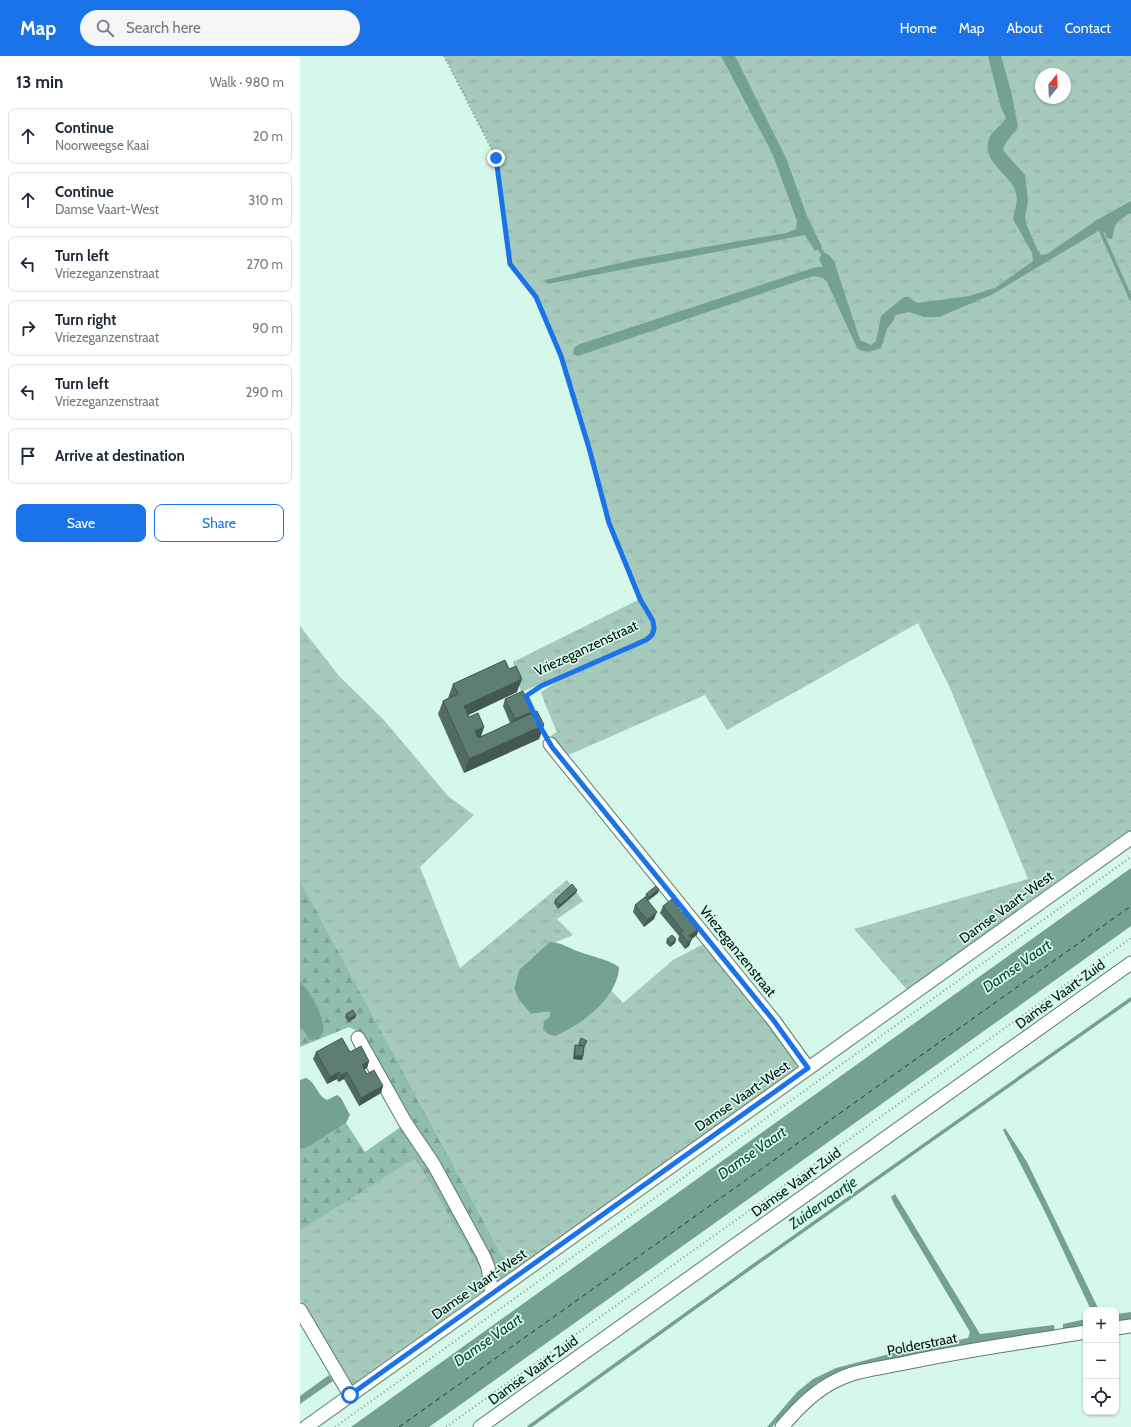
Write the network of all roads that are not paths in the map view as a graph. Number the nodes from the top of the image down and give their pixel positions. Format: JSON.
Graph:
{"nodes":[{"id":1,"x":550,"y":744,"type":"dead end"},
{"id":2,"x":1131,"y":838,"type":"edge"},
{"id":3,"x":1131,"y":963,"type":"edge"},
{"id":4,"x":358,"y":1038,"type":"dead end"},
{"id":5,"x":808,"y":1068,"type":"junction"},
{"id":6,"x":494,"y":1292,"type":"junction"},
{"id":7,"x":300,"y":1310,"type":"edge"},
{"id":8,"x":1131,"y":1326,"type":"edge"},
{"id":9,"x":1119,"y":1328,"type":"edge"},
{"id":10,"x":1083,"y":1332,"type":"edge"},
{"id":11,"x":350,"y":1395,"type":"junction"},
{"id":12,"x":306,"y":1427,"type":"edge"},
{"id":13,"x":480,"y":1427,"type":"edge"},
{"id":14,"x":782,"y":1427,"type":"edge"}],
"edges":[{"from":1,"to":5,"type":"street","name":"Vriezeganzenstraat"},
{"from":2,"to":5,"type":"street","name":"Damse Vaart-West"},
{"from":3,"to":13,"type":"street","name":"Damse Vaart-Zuid"},
{"from":4,"to":6,"type":"street"},
{"from":5,"to":6,"type":"street","name":"Damse Vaart-West"},
{"from":6,"to":11,"type":"street","name":"Damse Vaart-West"},
{"from":7,"to":11,"type":"street"},
{"from":8,"to":9,"type":"street"},
{"from":10,"to":14,"type":"street","name":"Polderstraat"},
{"from":11,"to":12,"type":"street","name":"Damse Vaart-West"}]}
